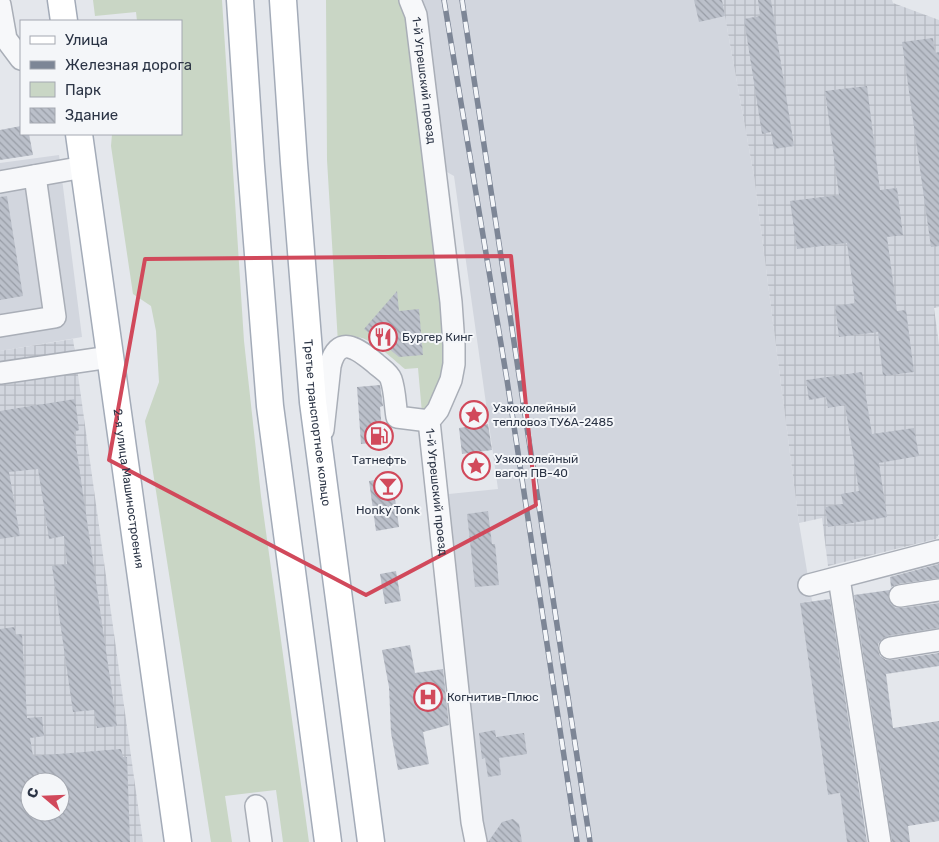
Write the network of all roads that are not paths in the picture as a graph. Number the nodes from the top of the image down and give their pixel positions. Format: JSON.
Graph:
{"nodes":[{"id":1,"x":62,"y":0,"type":"edge"},
{"id":2,"x":240,"y":0,"type":"edge"},
{"id":3,"x":283,"y":0,"type":"edge"},
{"id":4,"x":301,"y":0,"type":"edge"},
{"id":5,"x":410,"y":0,"type":"edge"},
{"id":6,"x":0,"y":5,"type":"edge"},
{"id":7,"x":64,"y":20,"type":"edge"},
{"id":8,"x":20,"y":58,"type":"edge"},
{"id":9,"x":80,"y":135,"type":"edge"},
{"id":10,"x":294,"y":162,"type":"junction"},
{"id":11,"x":84,"y":167,"type":"junction"},
{"id":12,"x":35,"y":176,"type":"junction"},
{"id":13,"x":0,"y":182,"type":"edge"},
{"id":14,"x":0,"y":326,"type":"edge"},
{"id":15,"x":110,"y":357,"type":"junction"},
{"id":16,"x":0,"y":373,"type":"edge"},
{"id":17,"x":429,"y":421,"type":"junction"},
{"id":18,"x":320,"y":462,"type":"junction"},
{"id":19,"x":939,"y":551,"type":"edge"},
{"id":20,"x":839,"y":578,"type":"junction"},
{"id":21,"x":808,"y":585,"type":"dead end"},
{"id":22,"x":939,"y":590,"type":"edge"},
{"id":23,"x":900,"y":596,"type":"dead end"},
{"id":24,"x":939,"y":640,"type":"edge"},
{"id":25,"x":890,"y":648,"type":"dead end"},
{"id":26,"x":256,"y":806,"type":"dead end"},
{"id":27,"x":178,"y":842,"type":"edge"},
{"id":28,"x":261,"y":842,"type":"edge"},
{"id":29,"x":328,"y":842,"type":"edge"},
{"id":30,"x":371,"y":842,"type":"edge"},
{"id":31,"x":476,"y":842,"type":"edge"},
{"id":32,"x":880,"y":842,"type":"edge"}],
"edges":[{"from":1,"to":7,"type":"main road"},
{"from":2,"to":29,"type":"main road"},
{"from":3,"to":10,"type":"main road","name":"Третье транспортное кольцо"},
{"from":4,"to":10,"type":"main road"},
{"from":5,"to":17,"type":"street","name":"1-й Угрешский проезд"},
{"from":6,"to":8,"type":"street"},
{"from":9,"to":11,"type":"main road","name":"2-я улица Машиностроения"},
{"from":10,"to":18,"type":"main road","name":"Третье транспортное кольцо"},
{"from":11,"to":12,"type":"street"},
{"from":11,"to":15,"type":"main road","name":"2-я улица Машиностроения"},
{"from":12,"to":13,"type":"street"},
{"from":12,"to":14,"type":"street"},
{"from":15,"to":16,"type":"street"},
{"from":15,"to":27,"type":"main road","name":"2-я улица Машиностроения"},
{"from":17,"to":18,"type":"street"},
{"from":17,"to":31,"type":"street","name":"1-й Угрешский проезд"},
{"from":18,"to":30,"type":"main road","name":"Третье транспортное кольцо"},
{"from":19,"to":20,"type":"street"},
{"from":20,"to":21,"type":"street"},
{"from":20,"to":32,"type":"street"},
{"from":22,"to":23,"type":"street"},
{"from":24,"to":25,"type":"street"},
{"from":26,"to":28,"type":"street"}]}
